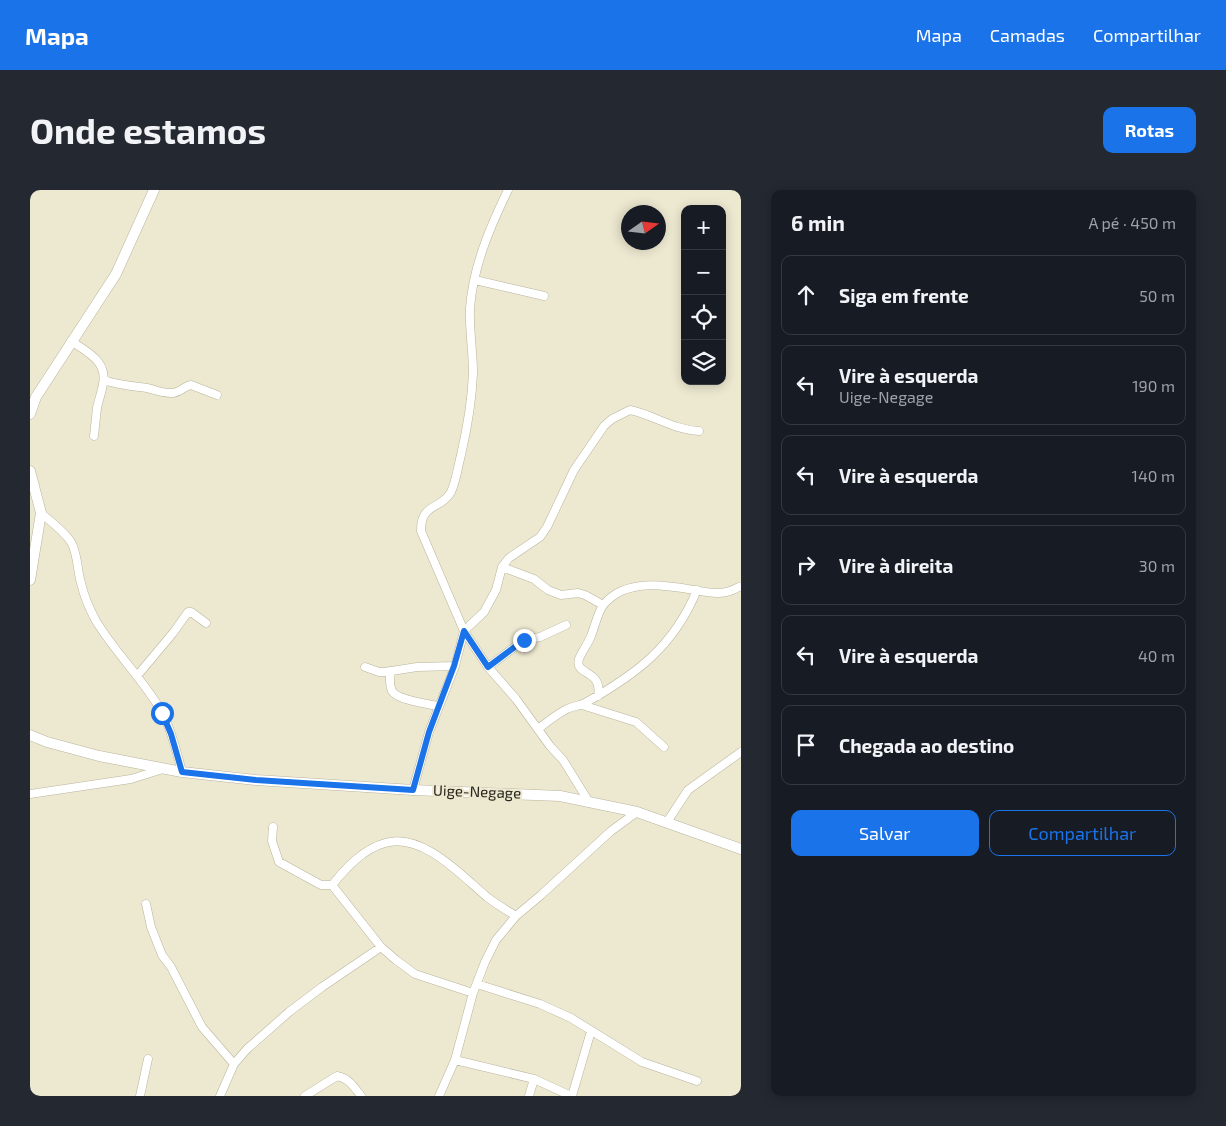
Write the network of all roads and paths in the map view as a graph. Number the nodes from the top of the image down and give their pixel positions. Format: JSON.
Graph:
{"nodes":[{"id":1,"x":154,"y":190,"type":"edge"},
{"id":2,"x":508,"y":190,"type":"edge"},
{"id":3,"x":475,"y":280,"type":"junction"},
{"id":4,"x":544,"y":296,"type":"dead end"},
{"id":5,"x":71,"y":341,"type":"junction"},
{"id":6,"x":104,"y":380,"type":"junction"},
{"id":7,"x":217,"y":395,"type":"dead end"},
{"id":8,"x":30,"y":414,"type":"edge"},
{"id":9,"x":699,"y":431,"type":"dead end"},
{"id":10,"x":94,"y":436,"type":"dead end"},
{"id":11,"x":30,"y":471,"type":"edge"},
{"id":12,"x":41,"y":513,"type":"junction"},
{"id":13,"x":502,"y":567,"type":"junction"},
{"id":14,"x":30,"y":580,"type":"edge"},
{"id":15,"x":739,"y":587,"type":"dead end"},
{"id":16,"x":697,"y":590,"type":"junction"},
{"id":17,"x":603,"y":604,"type":"junction"},
{"id":18,"x":206,"y":623,"type":"dead end"},
{"id":19,"x":566,"y":625,"type":"dead end"},
{"id":20,"x":464,"y":631,"type":"junction"},
{"id":21,"x":454,"y":666,"type":"junction"},
{"id":22,"x":365,"y":667,"type":"dead end"},
{"id":23,"x":488,"y":667,"type":"junction"},
{"id":24,"x":390,"y":671,"type":"junction"},
{"id":25,"x":137,"y":676,"type":"junction"},
{"id":26,"x":598,"y":696,"type":"junction"},
{"id":27,"x":582,"y":705,"type":"junction"},
{"id":28,"x":438,"y":706,"type":"junction"},
{"id":29,"x":538,"y":728,"type":"junction"},
{"id":30,"x":30,"y":735,"type":"edge"},
{"id":31,"x":664,"y":747,"type":"dead end"},
{"id":32,"x":741,"y":752,"type":"edge"},
{"id":33,"x":163,"y":769,"type":"junction"},
{"id":34,"x":182,"y":772,"type":"junction"},
{"id":35,"x":413,"y":790,"type":"junction"},
{"id":36,"x":30,"y":794,"type":"edge"},
{"id":37,"x":589,"y":802,"type":"junction"},
{"id":38,"x":637,"y":812,"type":"junction"},
{"id":39,"x":666,"y":822,"type":"junction"},
{"id":40,"x":274,"y":827,"type":"dead end"},
{"id":41,"x":741,"y":849,"type":"edge"},
{"id":42,"x":332,"y":885,"type":"junction"},
{"id":43,"x":146,"y":904,"type":"dead end"},
{"id":44,"x":516,"y":916,"type":"junction"},
{"id":45,"x":381,"y":947,"type":"junction"},
{"id":46,"x":477,"y":984,"type":"junction"},
{"id":47,"x":474,"y":994,"type":"junction"},
{"id":48,"x":591,"y":1031,"type":"junction"},
{"id":49,"x":148,"y":1059,"type":"dead end"},
{"id":50,"x":455,"y":1060,"type":"junction"},
{"id":51,"x":234,"y":1064,"type":"junction"},
{"id":52,"x":534,"y":1080,"type":"junction"},
{"id":53,"x":697,"y":1081,"type":"dead end"},
{"id":54,"x":140,"y":1096,"type":"edge"},
{"id":55,"x":220,"y":1096,"type":"edge"},
{"id":56,"x":305,"y":1096,"type":"edge"},
{"id":57,"x":361,"y":1096,"type":"edge"},
{"id":58,"x":439,"y":1096,"type":"edge"},
{"id":59,"x":529,"y":1096,"type":"edge"},
{"id":60,"x":572,"y":1096,"type":"edge"}],
"edges":[{"from":1,"to":5,"type":"main road"},
{"from":2,"to":3,"type":"street"},
{"from":3,"to":4,"type":"street"},
{"from":3,"to":20,"type":"street"},
{"from":5,"to":6,"type":"street"},
{"from":5,"to":8,"type":"main road"},
{"from":6,"to":7,"type":"street"},
{"from":6,"to":10,"type":"street"},
{"from":9,"to":13,"type":"street"},
{"from":11,"to":12,"type":"main road"},
{"from":12,"to":14,"type":"main road"},
{"from":12,"to":25,"type":"street"},
{"from":13,"to":17,"type":"street"},
{"from":13,"to":20,"type":"street"},
{"from":15,"to":16,"type":"street"},
{"from":16,"to":17,"type":"street"},
{"from":16,"to":26,"type":"street"},
{"from":17,"to":26,"type":"street"},
{"from":18,"to":25,"type":"street"},
{"from":19,"to":23,"type":"street"},
{"from":20,"to":21,"type":"street"},
{"from":20,"to":23,"type":"street"},
{"from":21,"to":24,"type":"street"},
{"from":21,"to":28,"type":"street"},
{"from":22,"to":24,"type":"street"},
{"from":23,"to":29,"type":"street"},
{"from":24,"to":28,"type":"street"},
{"from":25,"to":34,"type":"street"},
{"from":26,"to":27,"type":"street"},
{"from":27,"to":29,"type":"street"},
{"from":27,"to":31,"type":"street"},
{"from":28,"to":35,"type":"street"},
{"from":29,"to":37,"type":"street"},
{"from":30,"to":33,"type":"main road","name":"Uige-Negage"},
{"from":32,"to":39,"type":"street"},
{"from":33,"to":34,"type":"main road","name":"Uige-Negage"},
{"from":33,"to":36,"type":"street"},
{"from":34,"to":35,"type":"main road","name":"Uige-Negage"},
{"from":35,"to":37,"type":"main road","name":"Uige-Negage"},
{"from":37,"to":38,"type":"main road","name":"Uige-Negage"},
{"from":38,"to":39,"type":"main road","name":"Uige-Negage"},
{"from":38,"to":44,"type":"street"},
{"from":39,"to":41,"type":"main road","name":"Uige-Negage"},
{"from":40,"to":42,"type":"street"},
{"from":42,"to":44,"type":"street"},
{"from":42,"to":45,"type":"street"},
{"from":43,"to":51,"type":"street"},
{"from":44,"to":46,"type":"street"},
{"from":45,"to":47,"type":"street"},
{"from":45,"to":51,"type":"street"},
{"from":46,"to":47,"type":"street"},
{"from":46,"to":48,"type":"street"},
{"from":47,"to":50,"type":"street"},
{"from":48,"to":53,"type":"street"},
{"from":48,"to":60,"type":"street"},
{"from":49,"to":54,"type":"street"},
{"from":50,"to":52,"type":"street"},
{"from":50,"to":58,"type":"street"},
{"from":51,"to":55,"type":"street"},
{"from":52,"to":59,"type":"street"},
{"from":52,"to":60,"type":"street"},
{"from":56,"to":57,"type":"street"}]}
